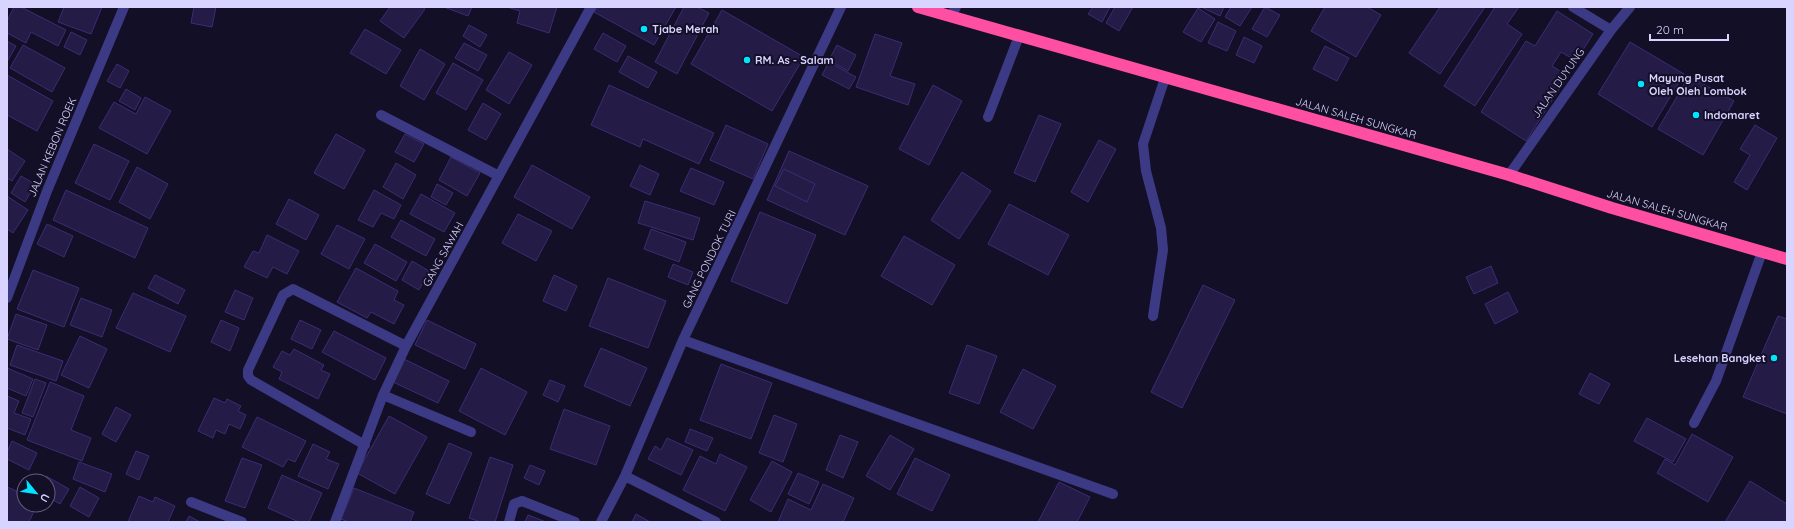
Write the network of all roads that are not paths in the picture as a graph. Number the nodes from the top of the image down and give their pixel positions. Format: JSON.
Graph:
{"nodes":[{"id":1,"x":124,"y":7,"type":"edge"},
{"id":2,"x":591,"y":7,"type":"edge"},
{"id":3,"x":841,"y":7,"type":"edge"},
{"id":4,"x":918,"y":7,"type":"edge"},
{"id":5,"x":1573,"y":7,"type":"edge"},
{"id":6,"x":1630,"y":7,"type":"edge"},
{"id":7,"x":953,"y":11,"type":"edge"},
{"id":8,"x":1611,"y":30,"type":"junction"},
{"id":9,"x":1019,"y":36,"type":"junction"},
{"id":10,"x":1165,"y":78,"type":"junction"},
{"id":11,"x":381,"y":115,"type":"dead end"},
{"id":12,"x":988,"y":117,"type":"dead end"},
{"id":13,"x":1509,"y":175,"type":"junction"},
{"id":14,"x":499,"y":176,"type":"junction"},
{"id":15,"x":1762,"y":252,"type":"junction"},
{"id":16,"x":1787,"y":259,"type":"edge"},
{"id":17,"x":7,"y":298,"type":"edge"},
{"id":18,"x":1152,"y":316,"type":"dead end"},
{"id":19,"x":683,"y":340,"type":"junction"},
{"id":20,"x":406,"y":346,"type":"junction"},
{"id":21,"x":383,"y":396,"type":"junction"},
{"id":22,"x":1694,"y":423,"type":"dead end"},
{"id":23,"x":471,"y":432,"type":"dead end"},
{"id":24,"x":365,"y":445,"type":"junction"},
{"id":25,"x":625,"y":476,"type":"junction"},
{"id":26,"x":1113,"y":494,"type":"dead end"},
{"id":27,"x":191,"y":502,"type":"dead end"},
{"id":28,"x":242,"y":522,"type":"edge"},
{"id":29,"x":335,"y":522,"type":"edge"},
{"id":30,"x":508,"y":522,"type":"edge"},
{"id":31,"x":575,"y":522,"type":"edge"},
{"id":32,"x":601,"y":522,"type":"edge"},
{"id":33,"x":716,"y":522,"type":"edge"}],
"edges":[{"from":1,"to":17,"type":"street","name":"JALAN KEBON ROEK"},
{"from":2,"to":14,"type":"street","name":"GANG SAWAH"},
{"from":3,"to":19,"type":"street","name":"GANG PONDOK TURI"},
{"from":4,"to":7,"type":"highway","name":"JALAN SALEH SUNGKAR"},
{"from":5,"to":8,"type":"street"},
{"from":6,"to":8,"type":"street","name":"JALAN DUYUNG"},
{"from":7,"to":9,"type":"highway","name":"JALAN SALEH SUNGKAR"},
{"from":8,"to":13,"type":"street","name":"JALAN DUYUNG"},
{"from":9,"to":10,"type":"highway","name":"JALAN SALEH SUNGKAR"},
{"from":9,"to":12,"type":"street"},
{"from":10,"to":13,"type":"highway","name":"JALAN SALEH SUNGKAR"},
{"from":10,"to":18,"type":"street"},
{"from":11,"to":14,"type":"street"},
{"from":13,"to":15,"type":"highway","name":"JALAN SALEH SUNGKAR"},
{"from":14,"to":20,"type":"street","name":"GANG SAWAH"},
{"from":15,"to":16,"type":"highway","name":"JALAN SALEH SUNGKAR"},
{"from":15,"to":22,"type":"street"},
{"from":19,"to":25,"type":"street","name":"GANG PONDOK TURI"},
{"from":19,"to":26,"type":"street"},
{"from":20,"to":21,"type":"street","name":"GANG SAWAH"},
{"from":20,"to":24,"type":"street"},
{"from":21,"to":23,"type":"street"},
{"from":21,"to":24,"type":"street","name":"GANG SAWAH"},
{"from":24,"to":29,"type":"street","name":"GANG SAWAH"},
{"from":25,"to":32,"type":"street","name":"GANG PONDOK TURI"},
{"from":25,"to":33,"type":"street"},
{"from":27,"to":28,"type":"street"},
{"from":30,"to":31,"type":"street"}]}
